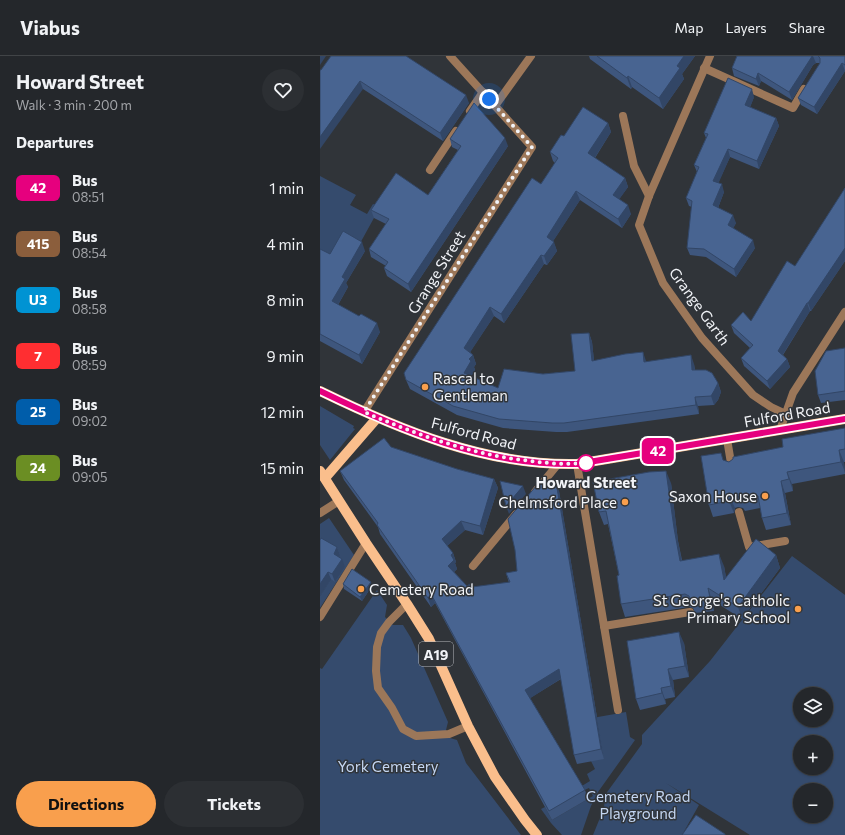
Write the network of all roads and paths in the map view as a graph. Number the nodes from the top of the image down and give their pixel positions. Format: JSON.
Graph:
{"nodes":[{"id":1,"x":450,"y":56,"type":"edge"},
{"id":2,"x":531,"y":56,"type":"edge"},
{"id":3,"x":710,"y":56,"type":"edge"},
{"id":4,"x":704,"y":68,"type":"junction"},
{"id":5,"x":809,"y":81,"type":"edge"},
{"id":6,"x":483,"y":92,"type":"junction"},
{"id":7,"x":495,"y":106,"type":"junction"},
{"id":8,"x":623,"y":116,"type":"dead end"},
{"id":9,"x":430,"y":170,"type":"dead end"},
{"id":10,"x":649,"y":196,"type":"junction"},
{"id":11,"x":845,"y":312,"type":"edge"},
{"id":12,"x":320,"y":391,"type":"edge"},
{"id":13,"x":364,"y":412,"type":"junction"},
{"id":14,"x":786,"y":414,"type":"junction"},
{"id":15,"x":377,"y":418,"type":"junction"},
{"id":16,"x":843,"y":419,"type":"edge"},
{"id":17,"x":780,"y":430,"type":"junction"},
{"id":18,"x":727,"y":439,"type":"junction"},
{"id":19,"x":558,"y":464,"type":"junction"},
{"id":20,"x":577,"y":464,"type":"junction"},
{"id":21,"x":732,"y":469,"type":"edge"},
{"id":22,"x":322,"y":475,"type":"edge"},
{"id":23,"x":338,"y":501,"type":"junction"},
{"id":24,"x":739,"y":512,"type":"edge"},
{"id":25,"x":320,"y":513,"type":"edge"},
{"id":26,"x":785,"y":541,"type":"dead end"},
{"id":27,"x":366,"y":544,"type":"junction"},
{"id":28,"x":473,"y":566,"type":"dead end"},
{"id":29,"x":408,"y":604,"type":"junction"},
{"id":30,"x":690,"y":612,"type":"edge"},
{"id":31,"x":320,"y":617,"type":"edge"},
{"id":32,"x":604,"y":626,"type":"junction"},
{"id":33,"x":618,"y":710,"type":"dead end"},
{"id":34,"x":468,"y":726,"type":"junction"},
{"id":35,"x":537,"y":835,"type":"edge"}],
"edges":[{"from":1,"to":6,"type":"street"},
{"from":2,"to":7,"type":"street"},
{"from":3,"to":4,"type":"street","name":"Grange Garth"},
{"from":4,"to":5,"type":"street"},
{"from":4,"to":10,"type":"street","name":"Grange Garth"},
{"from":6,"to":7,"type":"street"},
{"from":6,"to":9,"type":"street"},
{"from":7,"to":13,"type":"street","name":"Grange Street"},
{"from":8,"to":10,"type":"street"},
{"from":10,"to":14,"type":"street","name":"Grange Garth"},
{"from":11,"to":14,"type":"street"},
{"from":12,"to":13,"type":"main road","name":"Fulford Road"},
{"from":13,"to":15,"type":"main road","name":"Fulford Road"},
{"from":14,"to":17,"type":"street"},
{"from":15,"to":19,"type":"main road","name":"Fulford Road"},
{"from":15,"to":22,"type":"main road"},
{"from":16,"to":17,"type":"main road","name":"Fulford Road"},
{"from":17,"to":18,"type":"main road","name":"Fulford Road"},
{"from":18,"to":20,"type":"main road","name":"Fulford Road"},
{"from":18,"to":21,"type":"street"},
{"from":19,"to":20,"type":"main road","name":"Fulford Road"},
{"from":19,"to":28,"type":"street"},
{"from":20,"to":32,"type":"street"},
{"from":22,"to":23,"type":"main road","number":"A19"},
{"from":23,"to":25,"type":"street"},
{"from":23,"to":27,"type":"main road","number":"A19"},
{"from":24,"to":26,"type":"street"},
{"from":27,"to":29,"type":"main road","number":"A19"},
{"from":27,"to":31,"type":"street"},
{"from":29,"to":34,"type":"main road","number":"A19"},
{"from":29,"to":34,"type":"street"},
{"from":30,"to":32,"type":"street"},
{"from":32,"to":33,"type":"street"},
{"from":34,"to":35,"type":"main road","number":"A19"}]}
